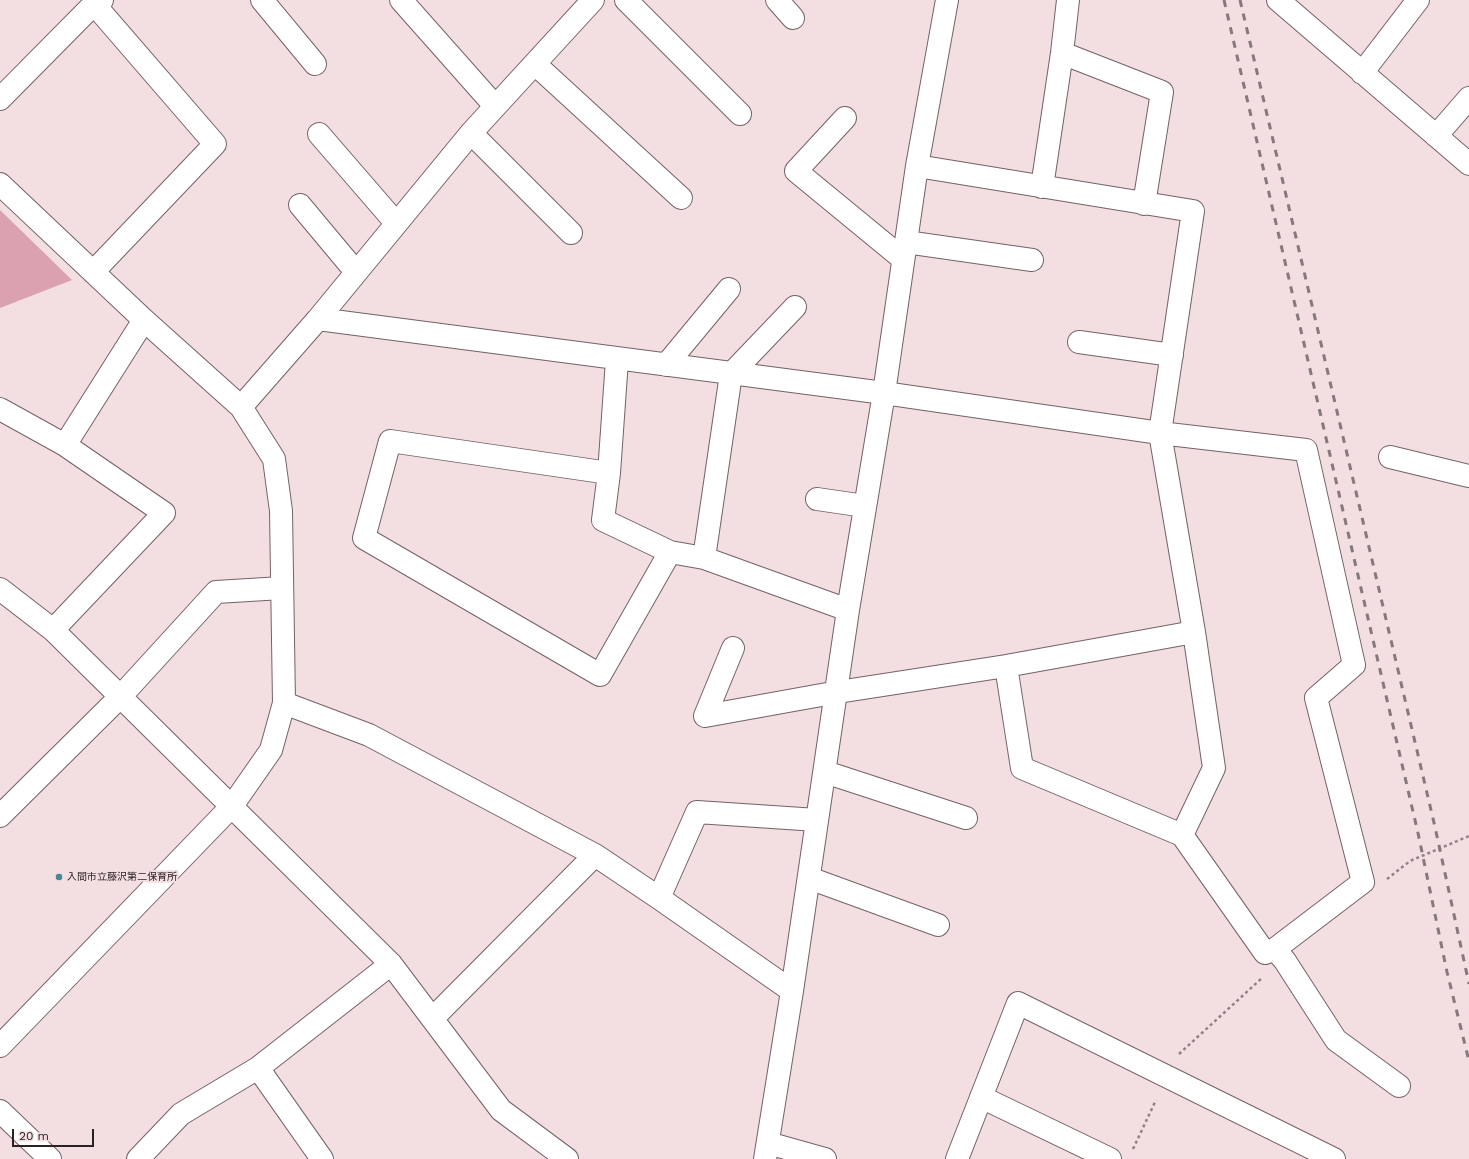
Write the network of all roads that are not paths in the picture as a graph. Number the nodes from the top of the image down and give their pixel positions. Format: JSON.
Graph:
{"nodes":[{"id":1,"x":262,"y":0,"type":"edge"},
{"id":2,"x":401,"y":0,"type":"edge"},
{"id":3,"x":593,"y":0,"type":"edge"},
{"id":4,"x":626,"y":0,"type":"edge"},
{"id":5,"x":777,"y":0,"type":"edge"},
{"id":6,"x":947,"y":0,"type":"edge"},
{"id":7,"x":1068,"y":0,"type":"edge"},
{"id":8,"x":1278,"y":0,"type":"edge"},
{"id":9,"x":1418,"y":0,"type":"edge"},
{"id":10,"x":98,"y":2,"type":"edge"},
{"id":11,"x":793,"y":18,"type":"dead end"},
{"id":12,"x":1062,"y":53,"type":"junction"},
{"id":13,"x":315,"y":64,"type":"dead end"},
{"id":14,"x":534,"y":64,"type":"junction"},
{"id":15,"x":1362,"y":73,"type":"junction"},
{"id":16,"x":1469,"y":98,"type":"edge"},
{"id":17,"x":0,"y":99,"type":"edge"},
{"id":18,"x":496,"y":106,"type":"junction"},
{"id":19,"x":740,"y":114,"type":"dead end"},
{"id":20,"x":845,"y":118,"type":"dead end"},
{"id":21,"x":471,"y":133,"type":"junction"},
{"id":22,"x":319,"y":134,"type":"dead end"},
{"id":23,"x":1436,"y":136,"type":"junction"},
{"id":24,"x":1469,"y":164,"type":"edge"},
{"id":25,"x":917,"y":166,"type":"junction"},
{"id":26,"x":0,"y":184,"type":"edge"},
{"id":27,"x":1042,"y":187,"type":"junction"},
{"id":28,"x":681,"y":198,"type":"dead end"},
{"id":29,"x":1144,"y":204,"type":"junction"},
{"id":30,"x":300,"y":205,"type":"dead end"},
{"id":31,"x":396,"y":223,"type":"junction"},
{"id":32,"x":571,"y":233,"type":"dead end"},
{"id":33,"x":904,"y":251,"type":"junction"},
{"id":34,"x":1032,"y":260,"type":"dead end"},
{"id":35,"x":92,"y":272,"type":"junction"},
{"id":36,"x":356,"y":272,"type":"junction"},
{"id":37,"x":728,"y":289,"type":"dead end"},
{"id":38,"x":795,"y":307,"type":"dead end"},
{"id":39,"x":318,"y":319,"type":"junction"},
{"id":40,"x":144,"y":320,"type":"junction"},
{"id":41,"x":1079,"y":342,"type":"dead end"},
{"id":42,"x":1172,"y":355,"type":"junction"},
{"id":43,"x":617,"y":360,"type":"junction"},
{"id":44,"x":666,"y":365,"type":"junction"},
{"id":45,"x":732,"y":374,"type":"junction"},
{"id":46,"x":884,"y":393,"type":"junction"},
{"id":47,"x":241,"y":407,"type":"junction"},
{"id":48,"x":0,"y":409,"type":"edge"},
{"id":49,"x":1160,"y":433,"type":"junction"},
{"id":50,"x":65,"y":445,"type":"junction"},
{"id":51,"x":1390,"y":458,"type":"dead end"},
{"id":52,"x":609,"y":473,"type":"junction"},
{"id":53,"x":1469,"y":476,"type":"edge"},
{"id":54,"x":817,"y":499,"type":"dead end"},
{"id":55,"x":866,"y":506,"type":"junction"},
{"id":56,"x":670,"y":552,"type":"junction"},
{"id":57,"x":704,"y":558,"type":"junction"},
{"id":58,"x":282,"y":588,"type":"junction"},
{"id":59,"x":0,"y":589,"type":"edge"},
{"id":60,"x":848,"y":610,"type":"junction"},
{"id":61,"x":53,"y":630,"type":"junction"},
{"id":62,"x":1194,"y":632,"type":"junction"},
{"id":63,"x":733,"y":648,"type":"dead end"},
{"id":64,"x":1006,"y":666,"type":"junction"},
{"id":65,"x":838,"y":692,"type":"junction"},
{"id":66,"x":121,"y":696,"type":"junction"},
{"id":67,"x":284,"y":703,"type":"junction"},
{"id":68,"x":825,"y":772,"type":"junction"},
{"id":69,"x":232,"y":806,"type":"junction"},
{"id":70,"x":0,"y":816,"type":"edge"},
{"id":71,"x":966,"y":818,"type":"dead end"},
{"id":72,"x":818,"y":820,"type":"junction"},
{"id":73,"x":1182,"y":835,"type":"junction"},
{"id":74,"x":595,"y":855,"type":"junction"},
{"id":75,"x":809,"y":878,"type":"junction"},
{"id":76,"x":659,"y":898,"type":"junction"},
{"id":77,"x":938,"y":925,"type":"dead end"},
{"id":78,"x":1275,"y":949,"type":"junction"},
{"id":79,"x":391,"y":964,"type":"junction"},
{"id":80,"x":792,"y":991,"type":"junction"},
{"id":81,"x":433,"y":1018,"type":"junction"},
{"id":82,"x":0,"y":1046,"type":"edge"},
{"id":83,"x":258,"y":1068,"type":"junction"},
{"id":84,"x":1399,"y":1086,"type":"dead end"},
{"id":85,"x":981,"y":1097,"type":"junction"},
{"id":86,"x":0,"y":1111,"type":"edge"},
{"id":87,"x":766,"y":1151,"type":"edge"},
{"id":88,"x":50,"y":1159,"type":"edge"},
{"id":89,"x":138,"y":1159,"type":"edge"},
{"id":90,"x":322,"y":1159,"type":"edge"},
{"id":91,"x":567,"y":1159,"type":"edge"},
{"id":92,"x":825,"y":1159,"type":"edge"},
{"id":93,"x":957,"y":1159,"type":"edge"},
{"id":94,"x":1110,"y":1159,"type":"edge"},
{"id":95,"x":1334,"y":1159,"type":"edge"}],
"edges":[{"from":1,"to":13,"type":"street"},
{"from":2,"to":18,"type":"street"},
{"from":3,"to":14,"type":"street"},
{"from":4,"to":19,"type":"street"},
{"from":5,"to":11,"type":"street"},
{"from":6,"to":25,"type":"street"},
{"from":7,"to":12,"type":"street"},
{"from":8,"to":15,"type":"street"},
{"from":9,"to":15,"type":"street"},
{"from":10,"to":17,"type":"street"},
{"from":10,"to":35,"type":"street"},
{"from":12,"to":27,"type":"street"},
{"from":12,"to":29,"type":"street"},
{"from":14,"to":18,"type":"street"},
{"from":14,"to":28,"type":"street"},
{"from":15,"to":23,"type":"street"},
{"from":16,"to":23,"type":"street"},
{"from":18,"to":21,"type":"street"},
{"from":20,"to":33,"type":"street"},
{"from":21,"to":31,"type":"street"},
{"from":21,"to":32,"type":"street"},
{"from":22,"to":31,"type":"street"},
{"from":23,"to":24,"type":"street"},
{"from":25,"to":27,"type":"street"},
{"from":25,"to":33,"type":"street"},
{"from":26,"to":35,"type":"street"},
{"from":27,"to":29,"type":"street"},
{"from":29,"to":42,"type":"street"},
{"from":30,"to":36,"type":"street"},
{"from":31,"to":36,"type":"street"},
{"from":33,"to":34,"type":"street"},
{"from":33,"to":46,"type":"street"},
{"from":35,"to":40,"type":"street"},
{"from":36,"to":39,"type":"street"},
{"from":37,"to":44,"type":"street"},
{"from":38,"to":45,"type":"street"},
{"from":39,"to":43,"type":"street"},
{"from":39,"to":47,"type":"street"},
{"from":40,"to":47,"type":"street"},
{"from":40,"to":50,"type":"street"},
{"from":41,"to":42,"type":"street"},
{"from":42,"to":49,"type":"street"},
{"from":43,"to":44,"type":"street"},
{"from":43,"to":52,"type":"street"},
{"from":44,"to":45,"type":"street"},
{"from":45,"to":46,"type":"street"},
{"from":45,"to":57,"type":"street"},
{"from":46,"to":49,"type":"street"},
{"from":46,"to":55,"type":"street"},
{"from":47,"to":58,"type":"street"},
{"from":48,"to":50,"type":"street"},
{"from":49,"to":62,"type":"street"},
{"from":49,"to":78,"type":"street"},
{"from":50,"to":61,"type":"street"},
{"from":51,"to":53,"type":"street"},
{"from":52,"to":56,"type":"street"},
{"from":52,"to":56,"type":"street"},
{"from":54,"to":55,"type":"street"},
{"from":55,"to":60,"type":"street"},
{"from":56,"to":57,"type":"street"},
{"from":57,"to":60,"type":"street"},
{"from":58,"to":66,"type":"street"},
{"from":58,"to":67,"type":"street"},
{"from":59,"to":61,"type":"street"},
{"from":60,"to":65,"type":"street"},
{"from":61,"to":66,"type":"street"},
{"from":62,"to":64,"type":"street"},
{"from":62,"to":73,"type":"street"},
{"from":63,"to":65,"type":"street"},
{"from":64,"to":65,"type":"street"},
{"from":64,"to":73,"type":"street"},
{"from":65,"to":68,"type":"street"},
{"from":66,"to":69,"type":"street"},
{"from":66,"to":70,"type":"street"},
{"from":67,"to":69,"type":"street"},
{"from":67,"to":74,"type":"street"},
{"from":68,"to":71,"type":"street"},
{"from":68,"to":72,"type":"street"},
{"from":69,"to":79,"type":"street"},
{"from":69,"to":82,"type":"street"},
{"from":72,"to":75,"type":"street"},
{"from":72,"to":76,"type":"street"},
{"from":73,"to":78,"type":"street"},
{"from":74,"to":76,"type":"street"},
{"from":74,"to":81,"type":"street"},
{"from":75,"to":77,"type":"street"},
{"from":75,"to":80,"type":"street"},
{"from":76,"to":80,"type":"street"},
{"from":78,"to":84,"type":"street"},
{"from":79,"to":81,"type":"street"},
{"from":79,"to":83,"type":"street"},
{"from":80,"to":87,"type":"street"},
{"from":81,"to":91,"type":"street"},
{"from":83,"to":89,"type":"street"},
{"from":83,"to":90,"type":"street"},
{"from":85,"to":93,"type":"street"},
{"from":85,"to":94,"type":"street"},
{"from":85,"to":95,"type":"street"},
{"from":86,"to":88,"type":"street"},
{"from":87,"to":92,"type":"street"}]}
